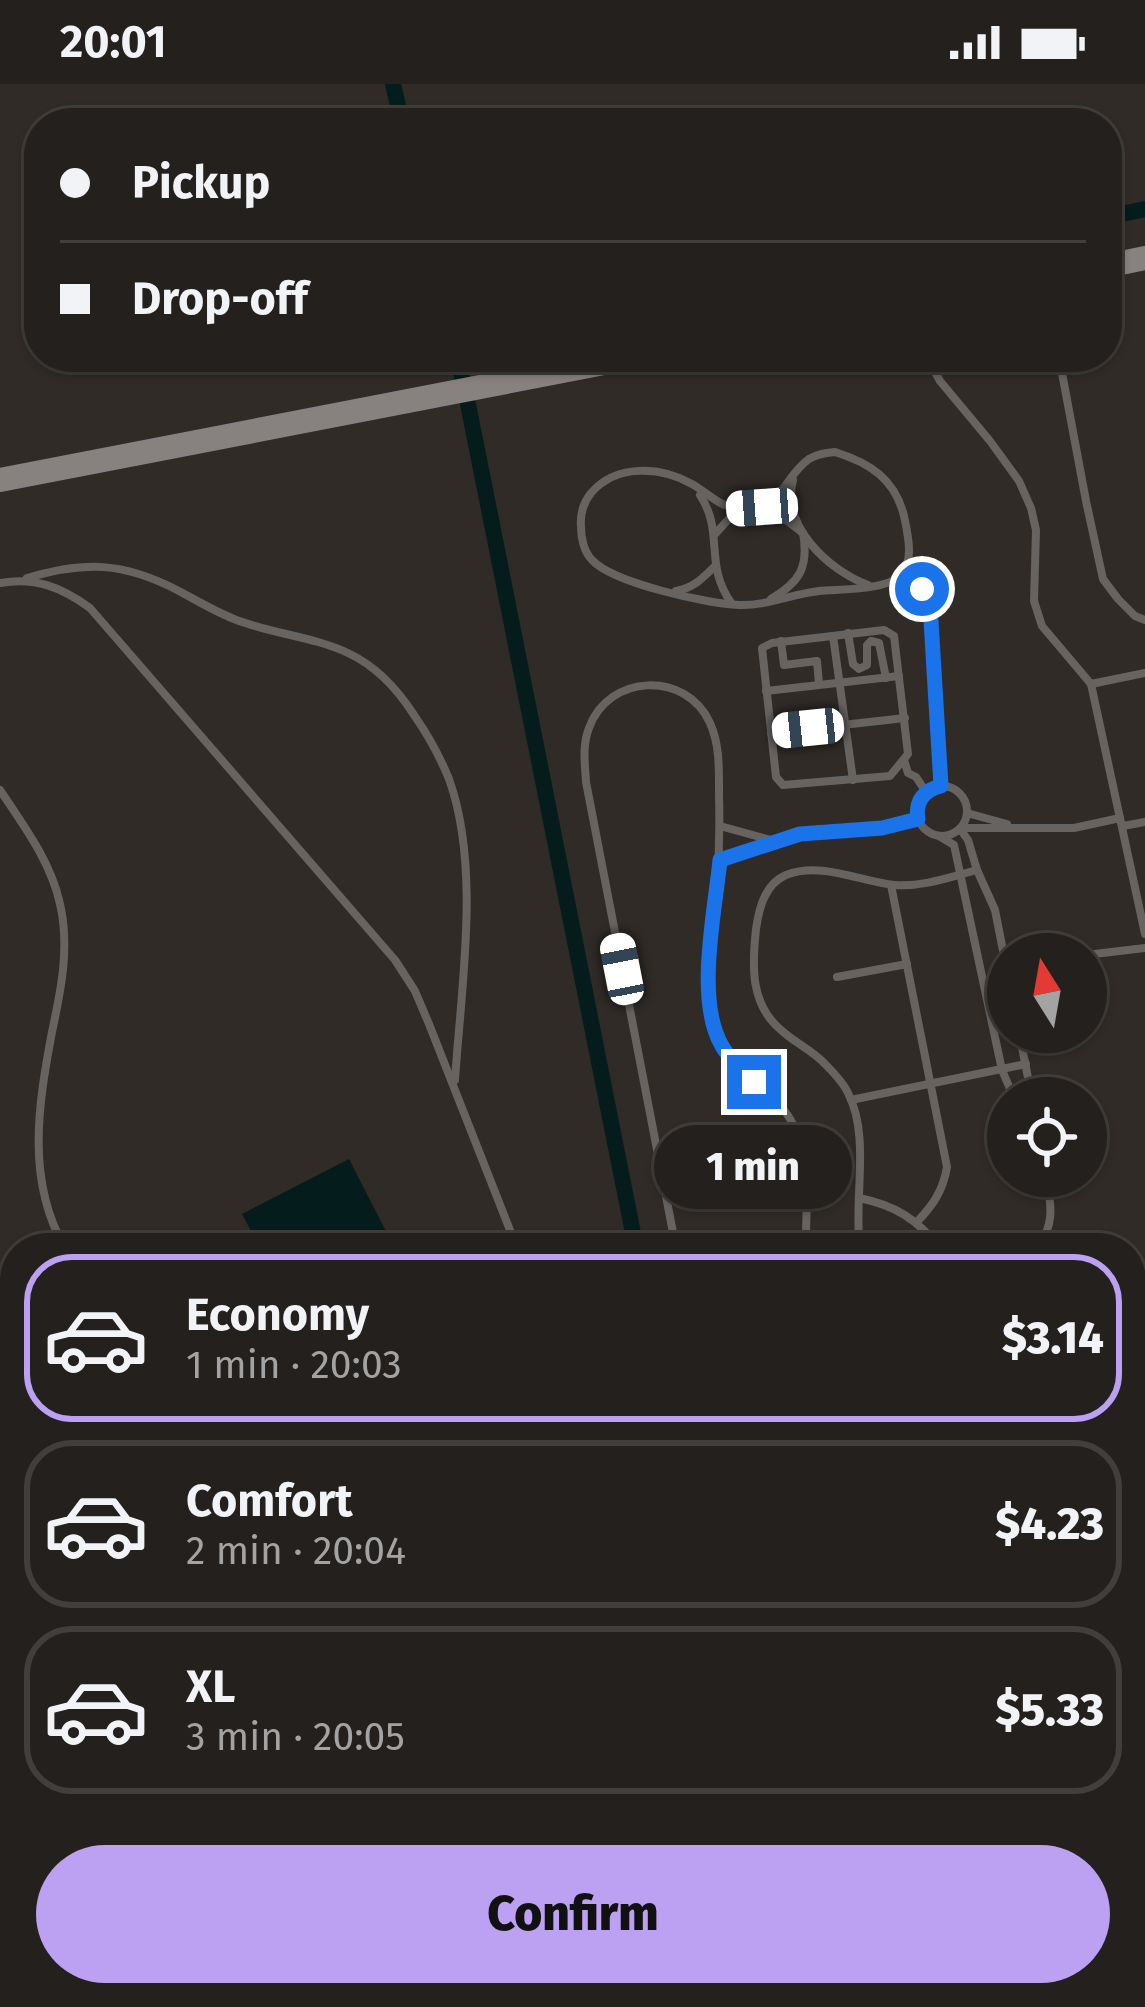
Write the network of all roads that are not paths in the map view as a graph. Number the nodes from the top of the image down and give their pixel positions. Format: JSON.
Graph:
{"nodes":[{"id":1,"x":558,"y":372,"type":"edge"},
{"id":2,"x":935,"y":372,"type":"edge"},
{"id":3,"x":1063,"y":372,"type":"edge"},
{"id":4,"x":797,"y":470,"type":"junction"},
{"id":5,"x":0,"y":480,"type":"edge"},
{"id":6,"x":691,"y":484,"type":"junction"},
{"id":7,"x":762,"y":507,"type":"junction"},
{"id":8,"x":738,"y":509,"type":"junction"},
{"id":9,"x":803,"y":533,"type":"junction"},
{"id":10,"x":714,"y":536,"type":"junction"},
{"id":11,"x":714,"y":567,"type":"junction"},
{"id":12,"x":902,"y":575,"type":"junction"},
{"id":13,"x":20,"y":580,"type":"junction"},
{"id":14,"x":0,"y":583,"type":"edge"},
{"id":15,"x":869,"y":586,"type":"junction"},
{"id":16,"x":670,"y":592,"type":"junction"},
{"id":17,"x":733,"y":605,"type":"junction"},
{"id":18,"x":761,"y":605,"type":"junction"},
{"id":19,"x":1145,"y":620,"type":"edge"},
{"id":20,"x":848,"y":634,"type":"junction"},
{"id":21,"x":833,"y":636,"type":"junction"},
{"id":22,"x":782,"y":641,"type":"junction"},
{"id":23,"x":1145,"y":674,"type":"edge"},
{"id":24,"x":899,"y":676,"type":"junction"},
{"id":25,"x":886,"y":678,"type":"junction"},
{"id":26,"x":840,"y":682,"type":"junction"},
{"id":27,"x":819,"y":684,"type":"junction"},
{"id":28,"x":1091,"y":684,"type":"junction"},
{"id":29,"x":766,"y":691,"type":"junction"},
{"id":30,"x":905,"y":718,"type":"junction"},
{"id":31,"x":845,"y":724,"type":"junction"},
{"id":32,"x":771,"y":733,"type":"junction"},
{"id":33,"x":904,"y":760,"type":"junction"},
{"id":34,"x":853,"y":780,"type":"junction"},
{"id":35,"x":941,"y":786,"type":"junction"},
{"id":36,"x":0,"y":790,"type":"edge"},
{"id":37,"x":926,"y":792,"type":"junction"},
{"id":38,"x":968,"y":813,"type":"junction"},
{"id":39,"x":918,"y":819,"type":"junction"},
{"id":40,"x":1122,"y":822,"type":"junction"},
{"id":41,"x":1145,"y":822,"type":"edge"},
{"id":42,"x":720,"y":826,"type":"junction"},
{"id":43,"x":1014,"y":826,"type":"junction"},
{"id":44,"x":961,"y":828,"type":"junction"},
{"id":45,"x":939,"y":836,"type":"junction"},
{"id":46,"x":772,"y":841,"type":"junction"},
{"id":47,"x":720,"y":860,"type":"junction"},
{"id":48,"x":976,"y":871,"type":"junction"},
{"id":49,"x":962,"y":874,"type":"junction"},
{"id":50,"x":891,"y":885,"type":"junction"},
{"id":51,"x":1000,"y":933,"type":"edge"},
{"id":52,"x":1145,"y":934,"type":"edge"},
{"id":53,"x":1145,"y":947,"type":"edge"},
{"id":54,"x":1107,"y":952,"type":"edge"},
{"id":55,"x":907,"y":964,"type":"junction"},
{"id":56,"x":837,"y":977,"type":"dead end"},
{"id":57,"x":1024,"y":1053,"type":"edge"},
{"id":58,"x":1026,"y":1064,"type":"junction"},
{"id":59,"x":1002,"y":1070,"type":"junction"},
{"id":60,"x":1005,"y":1077,"type":"edge"},
{"id":61,"x":1028,"y":1077,"type":"edge"},
{"id":62,"x":931,"y":1084,"type":"junction"},
{"id":63,"x":454,"y":1087,"type":"junction"},
{"id":64,"x":851,"y":1100,"type":"junction"},
{"id":65,"x":1048,"y":1197,"type":"edge"},
{"id":66,"x":859,"y":1198,"type":"junction"},
{"id":67,"x":917,"y":1222,"type":"junction"},
{"id":68,"x":57,"y":1233,"type":"edge"},
{"id":69,"x":511,"y":1233,"type":"edge"},
{"id":70,"x":673,"y":1233,"type":"edge"},
{"id":71,"x":806,"y":1233,"type":"edge"},
{"id":72,"x":858,"y":1233,"type":"edge"},
{"id":73,"x":926,"y":1233,"type":"edge"},
{"id":74,"x":1048,"y":1233,"type":"edge"}],
"edges":[{"from":1,"to":5,"type":"street"},
{"from":2,"to":28,"type":"lane"},
{"from":3,"to":19,"type":"lane"},
{"from":4,"to":7,"type":"lane"},
{"from":4,"to":9,"type":"lane"},
{"from":4,"to":12,"type":"lane"},
{"from":6,"to":8,"type":"lane"},
{"from":6,"to":10,"type":"lane"},
{"from":6,"to":16,"type":"lane"},
{"from":7,"to":8,"type":"lane"},
{"from":7,"to":9,"type":"lane"},
{"from":8,"to":10,"type":"lane"},
{"from":9,"to":15,"type":"lane"},
{"from":9,"to":18,"type":"lane"},
{"from":10,"to":11,"type":"lane"},
{"from":11,"to":16,"type":"lane"},
{"from":11,"to":17,"type":"lane"},
{"from":12,"to":15,"type":"lane"},
{"from":12,"to":35,"type":"lane"},
{"from":13,"to":14,"type":"lane"},
{"from":13,"to":63,"type":"lane"},
{"from":13,"to":63,"type":"lane"},
{"from":15,"to":18,"type":"lane"},
{"from":16,"to":17,"type":"lane"},
{"from":17,"to":18,"type":"lane"},
{"from":20,"to":21,"type":"lane"},
{"from":20,"to":24,"type":"lane"},
{"from":20,"to":25,"type":"lane"},
{"from":21,"to":22,"type":"lane"},
{"from":21,"to":26,"type":"lane"},
{"from":22,"to":27,"type":"lane"},
{"from":22,"to":29,"type":"lane"},
{"from":23,"to":28,"type":"lane"},
{"from":24,"to":25,"type":"lane"},
{"from":24,"to":30,"type":"lane"},
{"from":25,"to":26,"type":"lane"},
{"from":26,"to":27,"type":"lane"},
{"from":26,"to":31,"type":"lane"},
{"from":27,"to":29,"type":"lane"},
{"from":28,"to":40,"type":"lane"},
{"from":29,"to":32,"type":"lane"},
{"from":30,"to":31,"type":"lane"},
{"from":30,"to":33,"type":"lane"},
{"from":31,"to":32,"type":"lane"},
{"from":31,"to":34,"type":"lane"},
{"from":32,"to":34,"type":"lane"},
{"from":33,"to":34,"type":"lane"},
{"from":33,"to":37,"type":"lane"},
{"from":35,"to":37,"type":"lane"},
{"from":35,"to":38,"type":"lane"},
{"from":36,"to":68,"type":"lane"},
{"from":37,"to":39,"type":"lane"},
{"from":38,"to":43,"type":"lane"},
{"from":38,"to":44,"type":"lane"},
{"from":39,"to":45,"type":"lane"},
{"from":39,"to":46,"type":"lane"},
{"from":40,"to":41,"type":"lane"},
{"from":40,"to":43,"type":"lane"},
{"from":40,"to":52,"type":"lane"},
{"from":42,"to":46,"type":"lane"},
{"from":42,"to":47,"type":"lane"},
{"from":42,"to":70,"type":"lane"},
{"from":43,"to":44,"type":"lane"},
{"from":44,"to":45,"type":"lane"},
{"from":44,"to":48,"type":"lane"},
{"from":45,"to":49,"type":"lane"},
{"from":46,"to":47,"type":"lane"},
{"from":47,"to":71,"type":"lane"},
{"from":48,"to":49,"type":"lane"},
{"from":48,"to":51,"type":"lane"},
{"from":49,"to":50,"type":"lane"},
{"from":49,"to":59,"type":"lane"},
{"from":50,"to":55,"type":"lane"},
{"from":50,"to":64,"type":"lane"},
{"from":53,"to":54,"type":"lane"},
{"from":55,"to":56,"type":"lane"},
{"from":55,"to":62,"type":"lane"},
{"from":57,"to":58,"type":"lane"},
{"from":58,"to":59,"type":"lane"},
{"from":58,"to":61,"type":"lane"},
{"from":59,"to":60,"type":"lane"},
{"from":59,"to":62,"type":"lane"},
{"from":62,"to":64,"type":"lane"},
{"from":62,"to":67,"type":"lane"},
{"from":63,"to":69,"type":"lane"},
{"from":64,"to":66,"type":"lane"},
{"from":65,"to":74,"type":"lane"},
{"from":66,"to":67,"type":"lane"},
{"from":66,"to":72,"type":"lane"},
{"from":67,"to":73,"type":"lane"}]}
